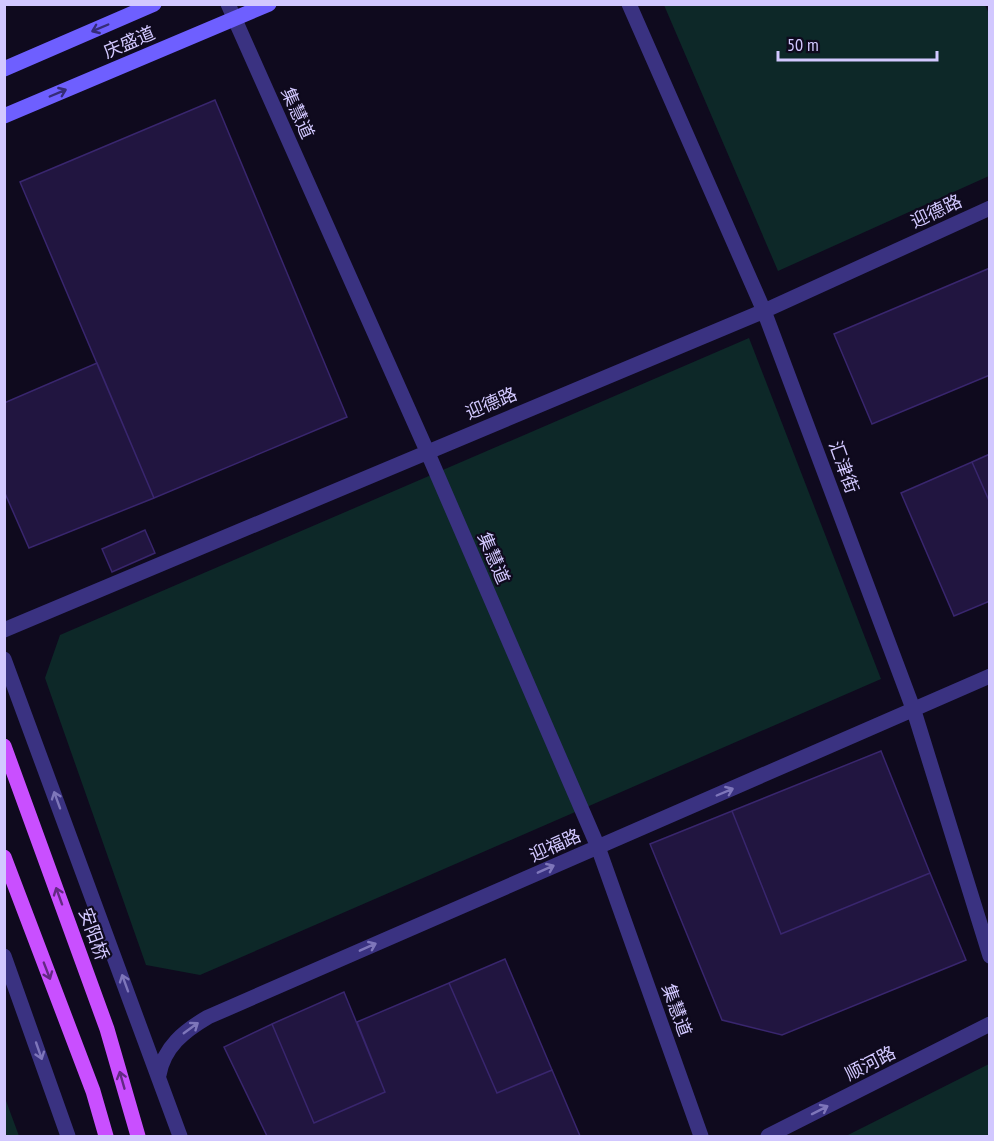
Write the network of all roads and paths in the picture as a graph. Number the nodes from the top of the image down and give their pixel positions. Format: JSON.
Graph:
{"nodes":[{"id":1,"x":153,"y":4,"type":"edge"},
{"id":2,"x":228,"y":4,"type":"edge"},
{"id":3,"x":269,"y":4,"type":"edge"},
{"id":4,"x":629,"y":4,"type":"edge"},
{"id":5,"x":235,"y":20,"type":"junction"},
{"id":6,"x":4,"y":69,"type":"edge"},
{"id":7,"x":4,"y":116,"type":"edge"},
{"id":8,"x":990,"y":208,"type":"edge"},
{"id":9,"x":764,"y":311,"type":"junction"},
{"id":10,"x":427,"y":451,"type":"junction"},
{"id":11,"x":4,"y":630,"type":"edge"},
{"id":12,"x":4,"y":659,"type":"edge"},
{"id":13,"x":990,"y":676,"type":"edge"},
{"id":14,"x":914,"y":711,"type":"junction"},
{"id":15,"x":5,"y":747,"type":"edge"},
{"id":16,"x":598,"y":847,"type":"junction"},
{"id":17,"x":4,"y":857,"type":"edge"},
{"id":18,"x":4,"y":956,"type":"edge"},
{"id":19,"x":990,"y":956,"type":"edge"},
{"id":20,"x":990,"y":1024,"type":"edge"},
{"id":21,"x":159,"y":1075,"type":"junction"},
{"id":22,"x":68,"y":1137,"type":"edge"},
{"id":23,"x":106,"y":1137,"type":"edge"},
{"id":24,"x":138,"y":1137,"type":"edge"},
{"id":25,"x":180,"y":1137,"type":"edge"},
{"id":26,"x":701,"y":1137,"type":"edge"},
{"id":27,"x":768,"y":1137,"type":"edge"}],
"edges":[{"from":1,"to":6,"type":"main road","name":"庆盛道","one_way":true},
{"from":2,"to":5,"type":"street","name":"集慧道"},
{"from":3,"to":5,"type":"main road","name":"庆盛道"},
{"from":4,"to":9,"type":"street","name":"汇津街"},
{"from":7,"to":5,"type":"main road","name":"庆盛道","one_way":true},
{"from":5,"to":10,"type":"street","name":"集慧道"},
{"from":8,"to":9,"type":"street","name":"迎德路"},
{"from":9,"to":10,"type":"street","name":"迎德路"},
{"from":9,"to":14,"type":"street","name":"汇津街"},
{"from":10,"to":11,"type":"street","name":"迎德路"},
{"from":10,"to":16,"type":"street","name":"集慧道"},
{"from":21,"to":12,"type":"street","one_way":true},
{"from":13,"to":14,"type":"street","name":"迎福路"},
{"from":16,"to":14,"type":"street","name":"迎福路","one_way":true},
{"from":14,"to":19,"type":"street","name":"汇津街"},
{"from":24,"to":15,"type":"main road","name":"安阳桥","one_way":true},
{"from":21,"to":16,"type":"street","name":"迎福路","one_way":true},
{"from":16,"to":26,"type":"street","name":"集慧道"},
{"from":17,"to":23,"type":"main road","one_way":true},
{"from":18,"to":22,"type":"street","one_way":true},
{"from":27,"to":20,"type":"street","name":"顺河路","one_way":true},
{"from":21,"to":25,"type":"street"}]}
